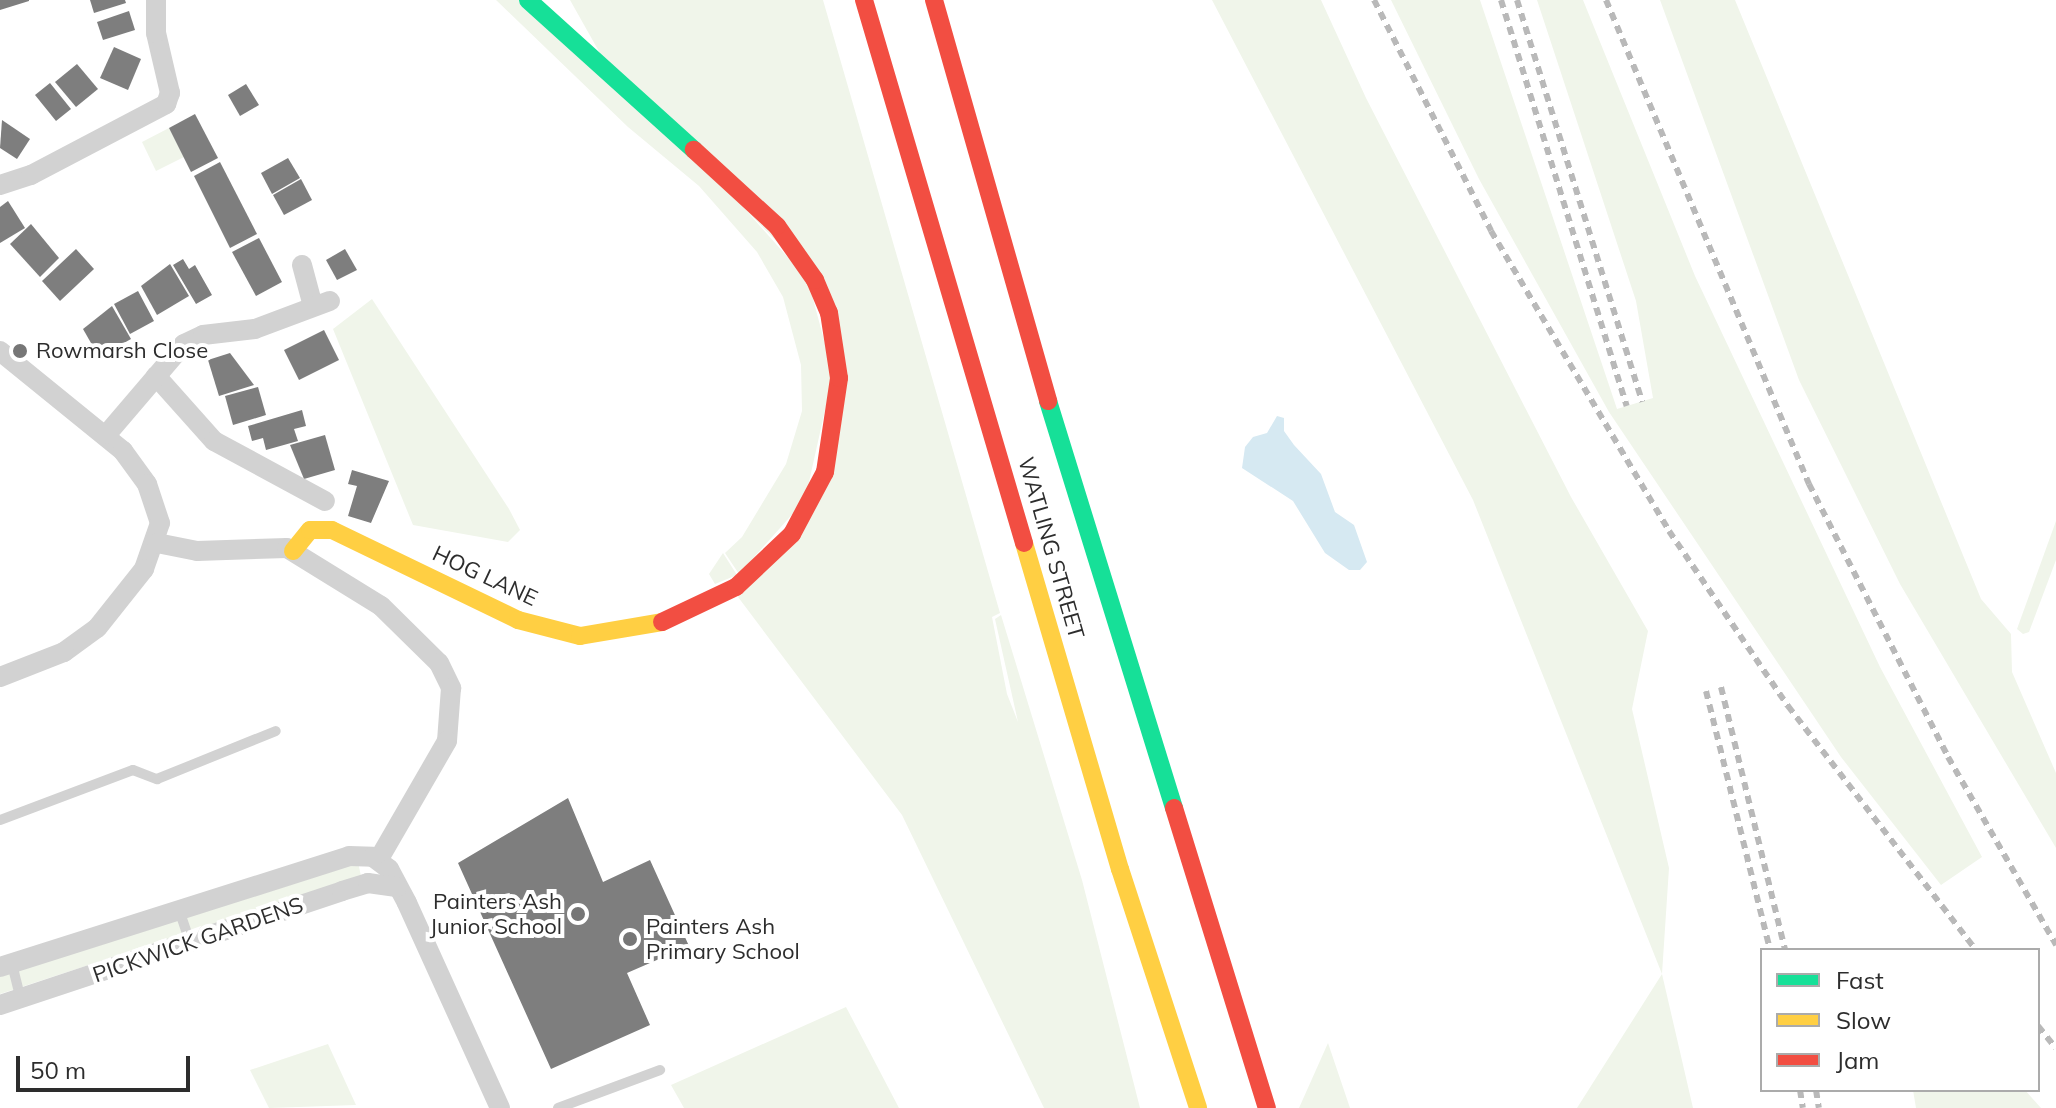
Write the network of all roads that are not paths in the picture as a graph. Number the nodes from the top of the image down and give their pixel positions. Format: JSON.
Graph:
{"nodes":[{"id":1,"x":156,"y":0,"type":"edge"},
{"id":2,"x":528,"y":0,"type":"edge"},
{"id":3,"x":864,"y":0,"type":"edge"},
{"id":4,"x":934,"y":0,"type":"edge"},
{"id":5,"x":0,"y":185,"type":"edge"},
{"id":6,"x":302,"y":265,"type":"dead end"},
{"id":7,"x":0,"y":351,"type":"edge"},
{"id":8,"x":156,"y":376,"type":"junction"},
{"id":9,"x":107,"y":434,"type":"junction"},
{"id":10,"x":325,"y":501,"type":"dead end"},
{"id":11,"x":157,"y":543,"type":"junction"},
{"id":12,"x":293,"y":551,"type":"junction"},
{"id":13,"x":0,"y":677,"type":"edge"},
{"id":14,"x":276,"y":731,"type":"dead end"},
{"id":15,"x":0,"y":820,"type":"edge"},
{"id":16,"x":379,"y":859,"type":"junction"},
{"id":17,"x":397,"y":887,"type":"junction"},
{"id":18,"x":179,"y":910,"type":"junction"},
{"id":19,"x":190,"y":944,"type":"junction"},
{"id":20,"x":6,"y":966,"type":"edge"},
{"id":21,"x":21,"y":999,"type":"junction"},
{"id":22,"x":0,"y":1005,"type":"edge"},
{"id":23,"x":660,"y":1070,"type":"dead end"},
{"id":24,"x":500,"y":1108,"type":"edge"},
{"id":25,"x":558,"y":1108,"type":"edge"},
{"id":26,"x":1198,"y":1108,"type":"edge"},
{"id":27,"x":1267,"y":1108,"type":"edge"}],
"edges":[{"from":1,"to":5,"type":"street"},
{"from":2,"to":12,"type":"main road","name":"HOG LANE"},
{"from":3,"to":26,"type":"main road","name":"WATLING STREET"},
{"from":4,"to":27,"type":"main road","name":"WATLING STREET"},
{"from":6,"to":8,"type":"street"},
{"from":7,"to":9,"type":"street"},
{"from":8,"to":9,"type":"street"},
{"from":8,"to":10,"type":"street"},
{"from":9,"to":11,"type":"street"},
{"from":11,"to":12,"type":"street"},
{"from":11,"to":13,"type":"street"},
{"from":12,"to":16,"type":"street"},
{"from":14,"to":15,"type":"lane"},
{"from":16,"to":17,"type":"street"},
{"from":16,"to":18,"type":"street","name":"PICKWICK GARDENS"},
{"from":17,"to":19,"type":"street","name":"PICKWICK GARDENS"},
{"from":17,"to":24,"type":"street"},
{"from":18,"to":19,"type":"lane"},
{"from":18,"to":20,"type":"street","name":"PICKWICK GARDENS"},
{"from":19,"to":21,"type":"street","name":"PICKWICK GARDENS"},
{"from":20,"to":21,"type":"lane"},
{"from":21,"to":22,"type":"street","name":"PICKWICK GARDENS"},
{"from":23,"to":25,"type":"lane"}]}
